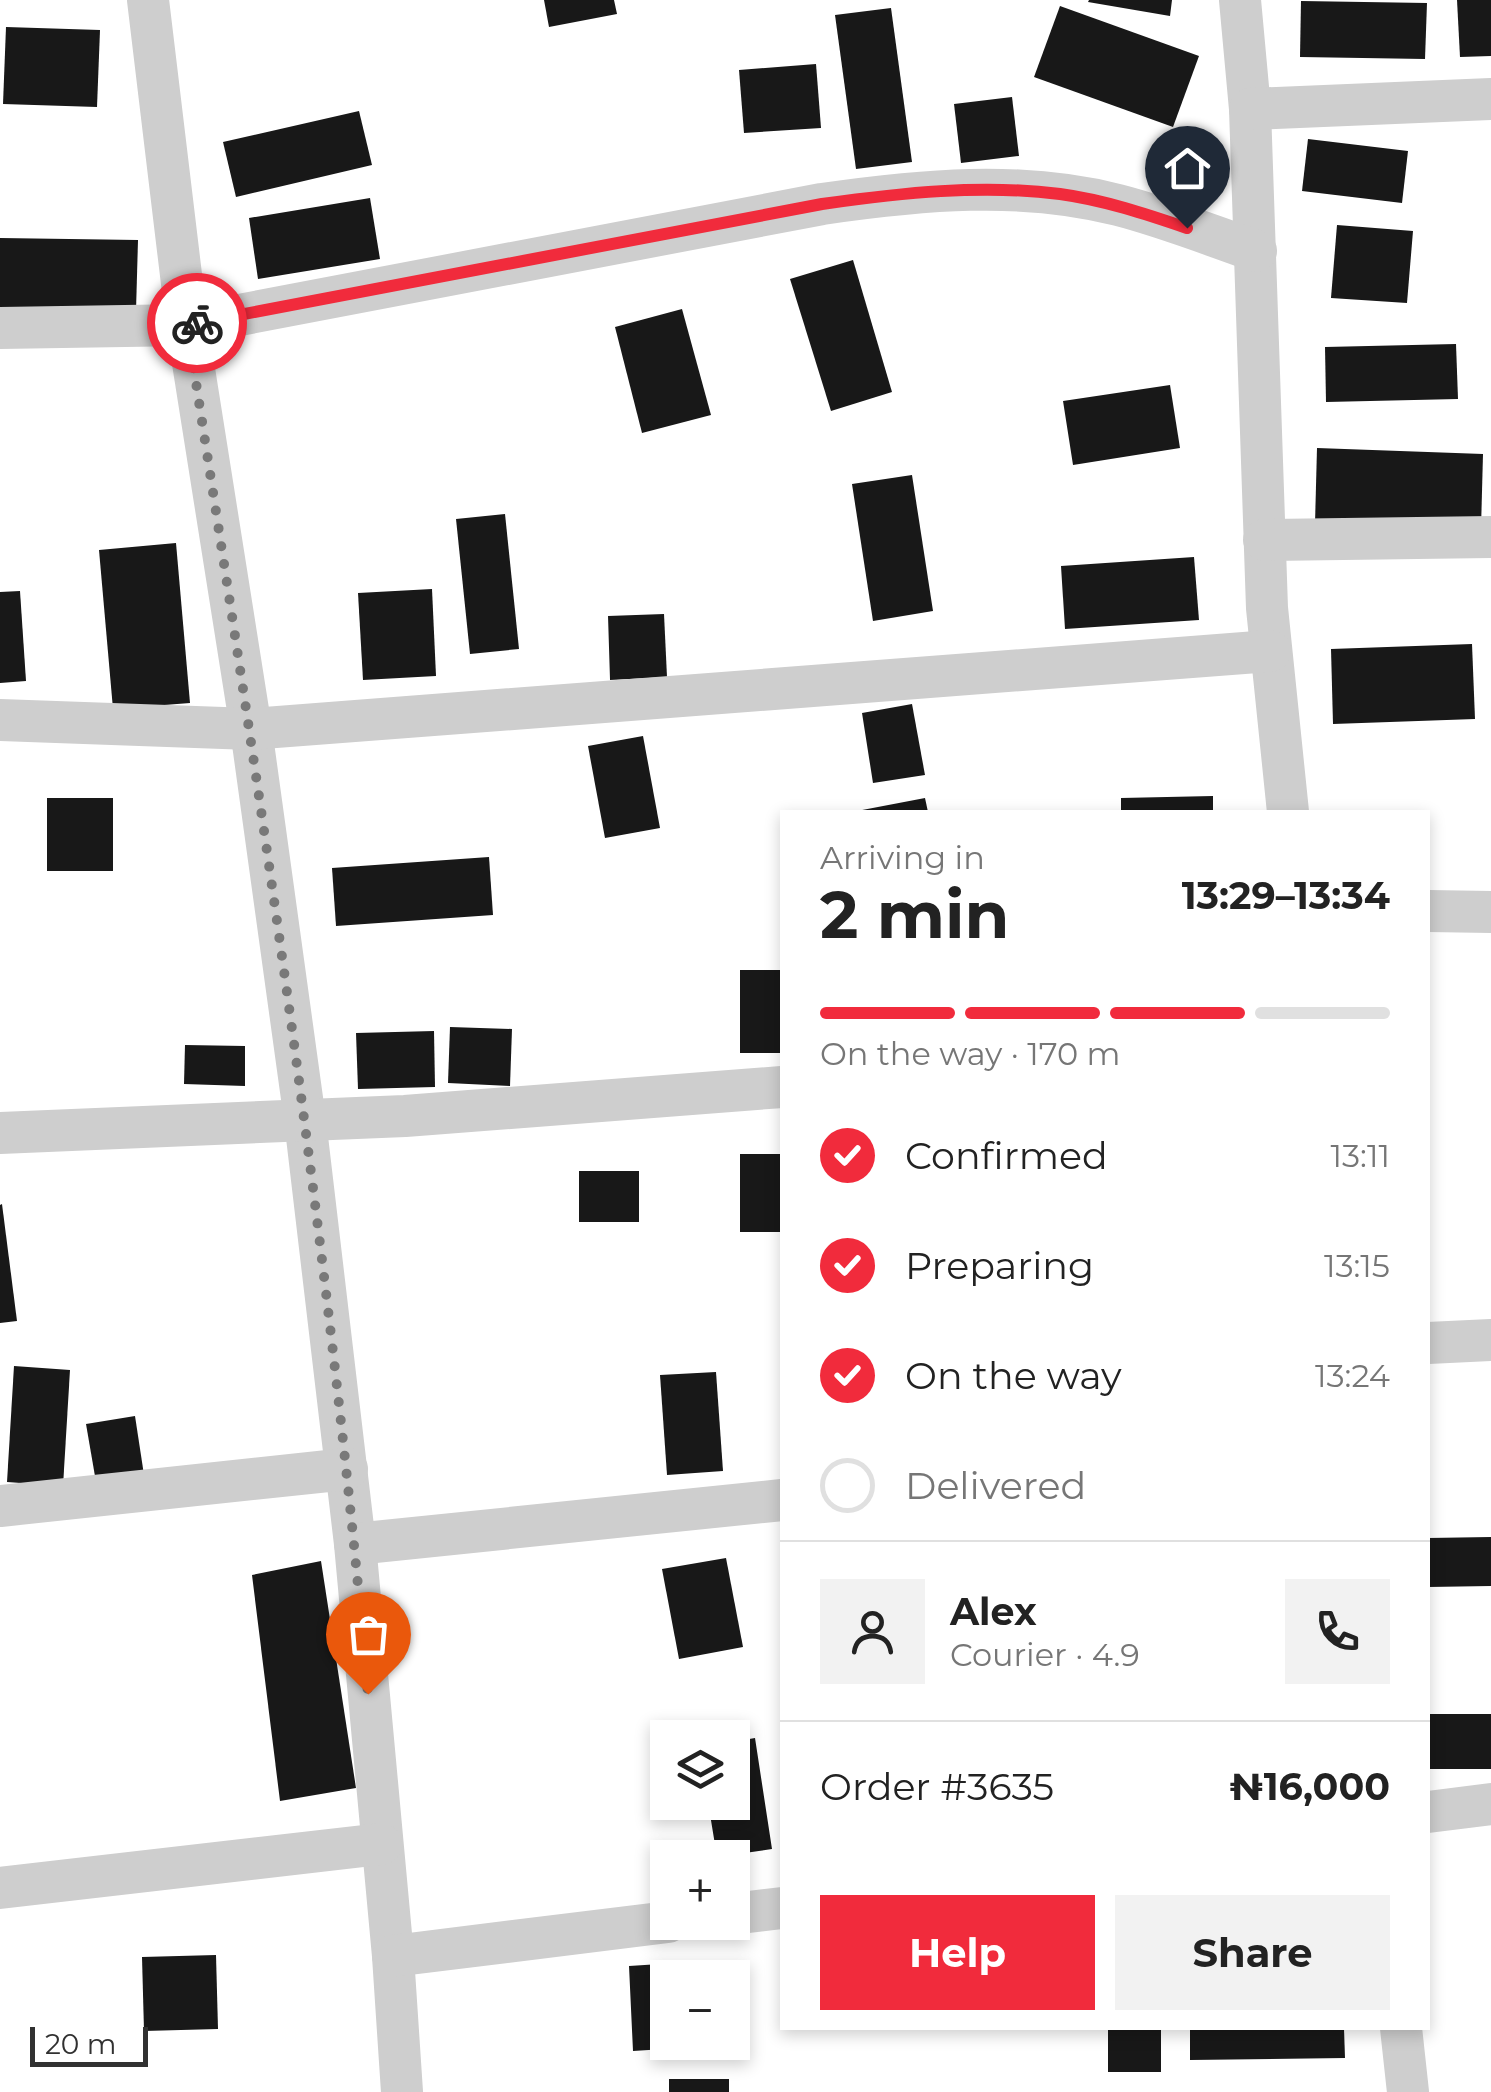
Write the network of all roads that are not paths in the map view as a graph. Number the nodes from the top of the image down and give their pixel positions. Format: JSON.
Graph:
{"nodes":[{"id":1,"x":148,"y":0,"type":"edge"},
{"id":2,"x":1240,"y":0,"type":"edge"},
{"id":3,"x":1491,"y":100,"type":"edge"},
{"id":4,"x":1250,"y":109,"type":"junction"},
{"id":5,"x":1256,"y":250,"type":"junction"},
{"id":6,"x":187,"y":325,"type":"junction"},
{"id":7,"x":0,"y":328,"type":"edge"},
{"id":8,"x":1491,"y":537,"type":"edge"},
{"id":9,"x":1264,"y":540,"type":"junction"},
{"id":10,"x":1270,"y":651,"type":"junction"},
{"id":11,"x":0,"y":720,"type":"edge"},
{"id":12,"x":250,"y":729,"type":"junction"},
{"id":13,"x":1288,"y":810,"type":"edge"},
{"id":14,"x":1430,"y":910,"type":"edge"},
{"id":15,"x":1491,"y":912,"type":"edge"},
{"id":16,"x":780,"y":1087,"type":"edge"},
{"id":17,"x":305,"y":1120,"type":"junction"},
{"id":18,"x":0,"y":1133,"type":"edge"},
{"id":19,"x":1491,"y":1340,"type":"edge"},
{"id":20,"x":1430,"y":1342,"type":"edge"},
{"id":21,"x":346,"y":1470,"type":"junction"},
{"id":22,"x":780,"y":1500,"type":"edge"},
{"id":23,"x":0,"y":1506,"type":"edge"},
{"id":24,"x":355,"y":1544,"type":"junction"},
{"id":25,"x":1491,"y":1804,"type":"edge"},
{"id":26,"x":1430,"y":1812,"type":"edge"},
{"id":27,"x":382,"y":1844,"type":"junction"},
{"id":28,"x":0,"y":1888,"type":"edge"},
{"id":29,"x":780,"y":1908,"type":"edge"},
{"id":30,"x":750,"y":1912,"type":"edge"},
{"id":31,"x":650,"y":1924,"type":"edge"},
{"id":32,"x":393,"y":1956,"type":"junction"},
{"id":33,"x":1402,"y":2030,"type":"edge"},
{"id":34,"x":402,"y":2092,"type":"edge"},
{"id":35,"x":1408,"y":2092,"type":"edge"}],
"edges":[{"from":1,"to":6,"type":"street"},
{"from":2,"to":4,"type":"street"},
{"from":3,"to":4,"type":"street"},
{"from":4,"to":5,"type":"street"},
{"from":5,"to":6,"type":"street"},
{"from":5,"to":9,"type":"street"},
{"from":6,"to":7,"type":"street"},
{"from":6,"to":12,"type":"street"},
{"from":8,"to":9,"type":"street"},
{"from":9,"to":10,"type":"street"},
{"from":10,"to":12,"type":"street"},
{"from":10,"to":13,"type":"street"},
{"from":11,"to":12,"type":"street"},
{"from":12,"to":17,"type":"street"},
{"from":14,"to":15,"type":"street"},
{"from":16,"to":17,"type":"street"},
{"from":17,"to":18,"type":"street"},
{"from":17,"to":21,"type":"street"},
{"from":19,"to":20,"type":"street"},
{"from":21,"to":23,"type":"street"},
{"from":21,"to":24,"type":"street"},
{"from":22,"to":24,"type":"street"},
{"from":24,"to":27,"type":"street"},
{"from":25,"to":26,"type":"street"},
{"from":27,"to":28,"type":"street"},
{"from":27,"to":32,"type":"street"},
{"from":29,"to":30,"type":"street"},
{"from":31,"to":32,"type":"street"},
{"from":32,"to":34,"type":"street"},
{"from":33,"to":35,"type":"street"}]}
